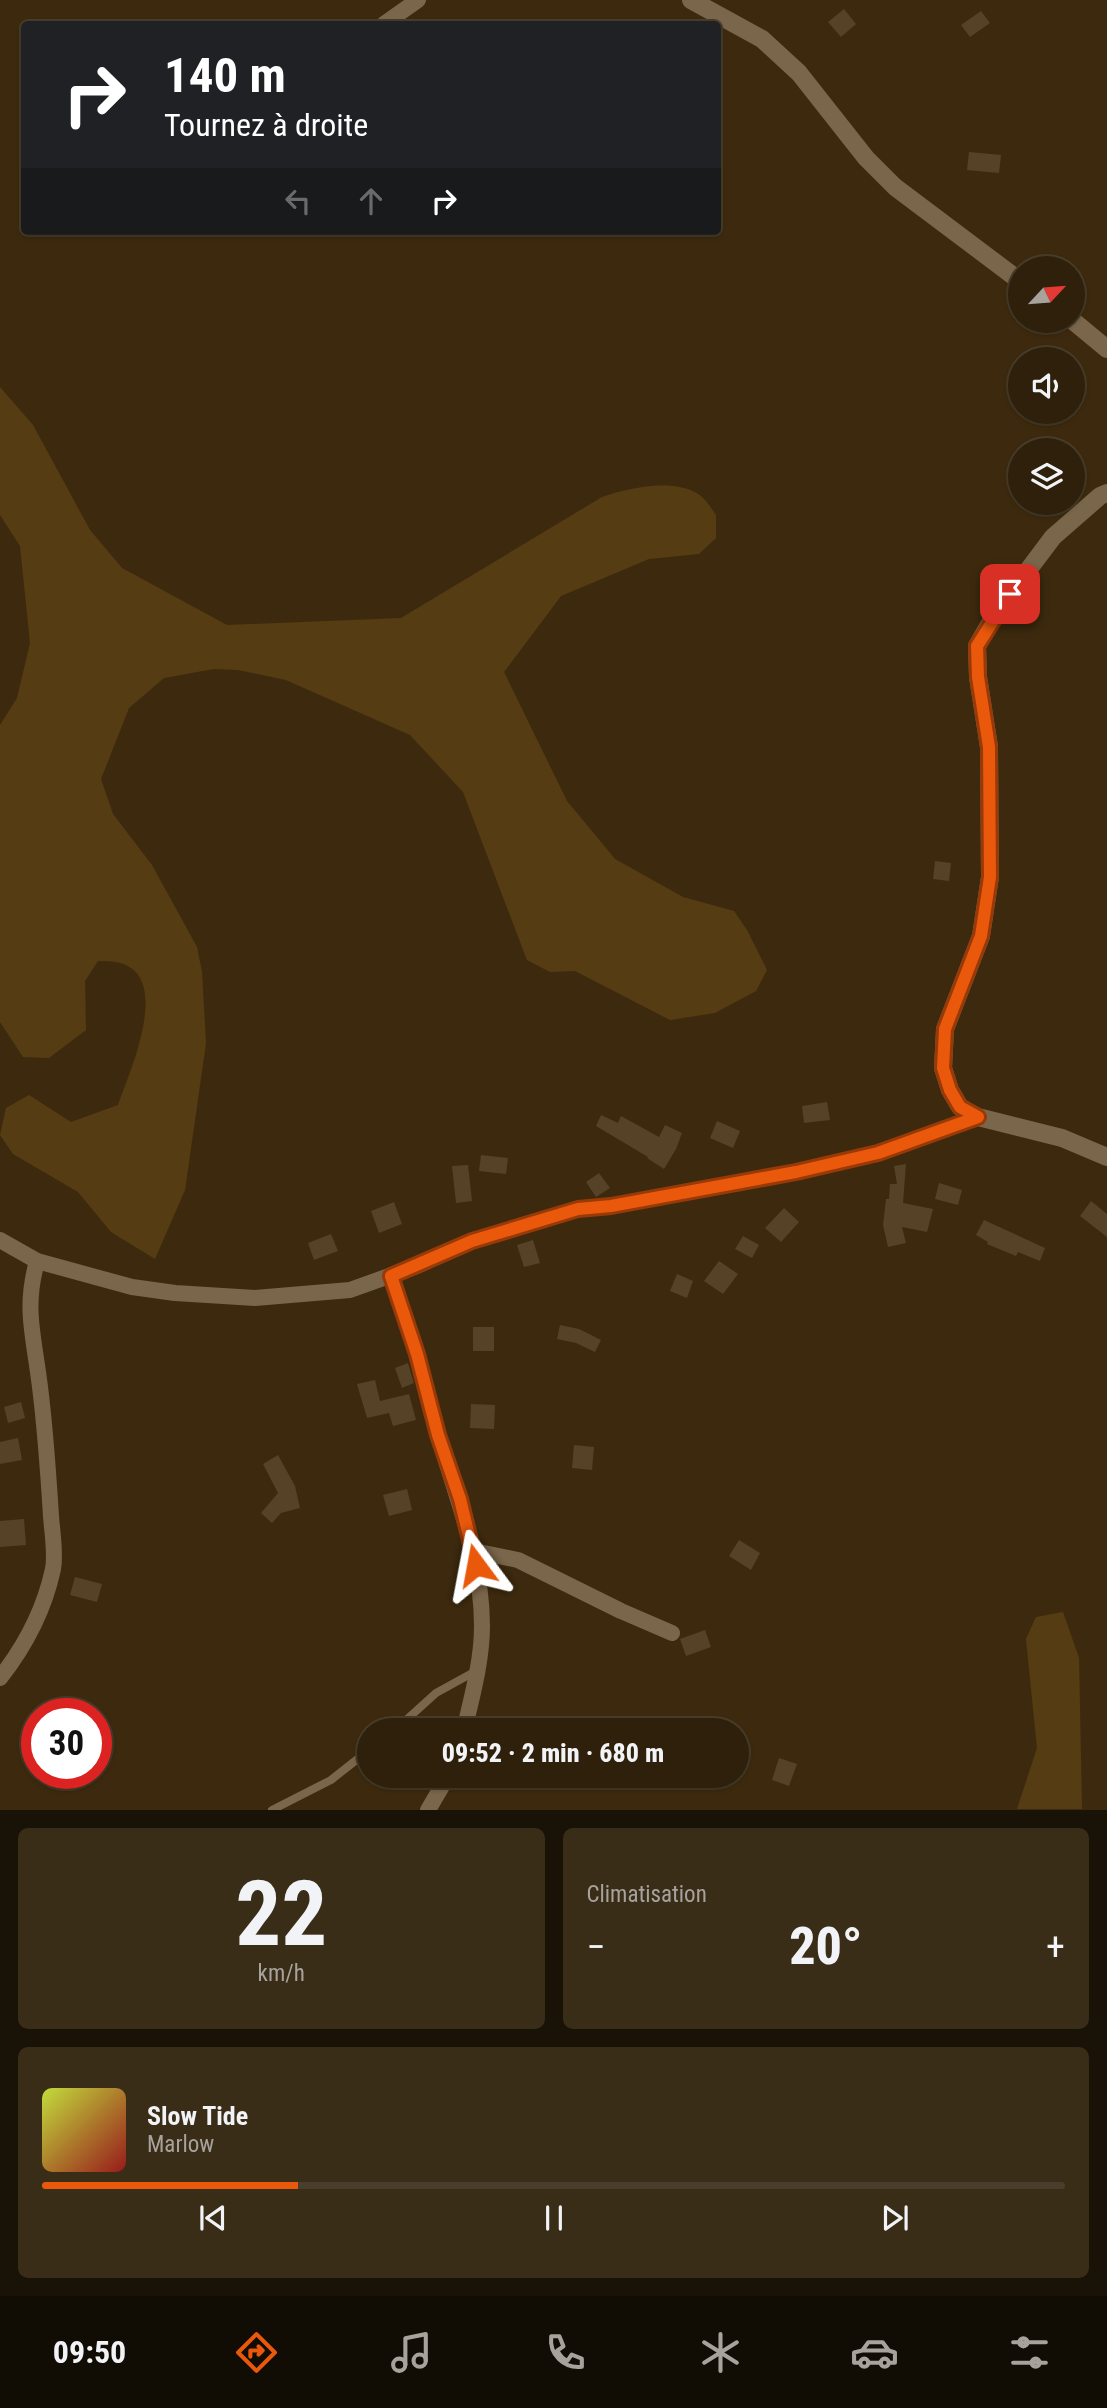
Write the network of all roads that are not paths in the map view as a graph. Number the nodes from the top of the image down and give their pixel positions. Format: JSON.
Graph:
{"nodes":[{"id":1,"x":418,"y":0,"type":"edge"},
{"id":2,"x":691,"y":0,"type":"edge"},
{"id":3,"x":388,"y":21,"type":"edge"},
{"id":4,"x":1008,"y":272,"type":"edge"},
{"id":5,"x":1085,"y":331,"type":"edge"},
{"id":6,"x":1107,"y":349,"type":"edge"},
{"id":7,"x":1107,"y":493,"type":"edge"},
{"id":8,"x":978,"y":1117,"type":"junction"},
{"id":9,"x":1107,"y":1157,"type":"edge"},
{"id":10,"x":0,"y":1240,"type":"edge"},
{"id":11,"x":8,"y":1249,"type":"edge"},
{"id":12,"x":37,"y":1261,"type":"junction"},
{"id":13,"x":391,"y":1276,"type":"junction"},
{"id":14,"x":474,"y":1551,"type":"junction"},
{"id":15,"x":672,"y":1633,"type":"dead end"},
{"id":16,"x":478,"y":1671,"type":"junction"},
{"id":17,"x":0,"y":1678,"type":"edge"},
{"id":18,"x":408,"y":1718,"type":"edge"},
{"id":19,"x":467,"y":1718,"type":"edge"},
{"id":20,"x":357,"y":1759,"type":"edge"},
{"id":21,"x":441,"y":1788,"type":"edge"},
{"id":22,"x":272,"y":1810,"type":"edge"},
{"id":23,"x":428,"y":1810,"type":"edge"}],
"edges":[{"from":1,"to":3,"type":"street"},
{"from":2,"to":4,"type":"street"},
{"from":5,"to":6,"type":"street"},
{"from":7,"to":8,"type":"street"},
{"from":8,"to":9,"type":"street"},
{"from":8,"to":13,"type":"street"},
{"from":10,"to":11,"type":"street"},
{"from":11,"to":12,"type":"street"},
{"from":12,"to":13,"type":"street"},
{"from":12,"to":17,"type":"street"},
{"from":13,"to":14,"type":"street"},
{"from":14,"to":15,"type":"street"},
{"from":14,"to":16,"type":"street"},
{"from":16,"to":18,"type":"lane"},
{"from":16,"to":19,"type":"street"},
{"from":20,"to":22,"type":"lane"},
{"from":21,"to":23,"type":"street"}]}
